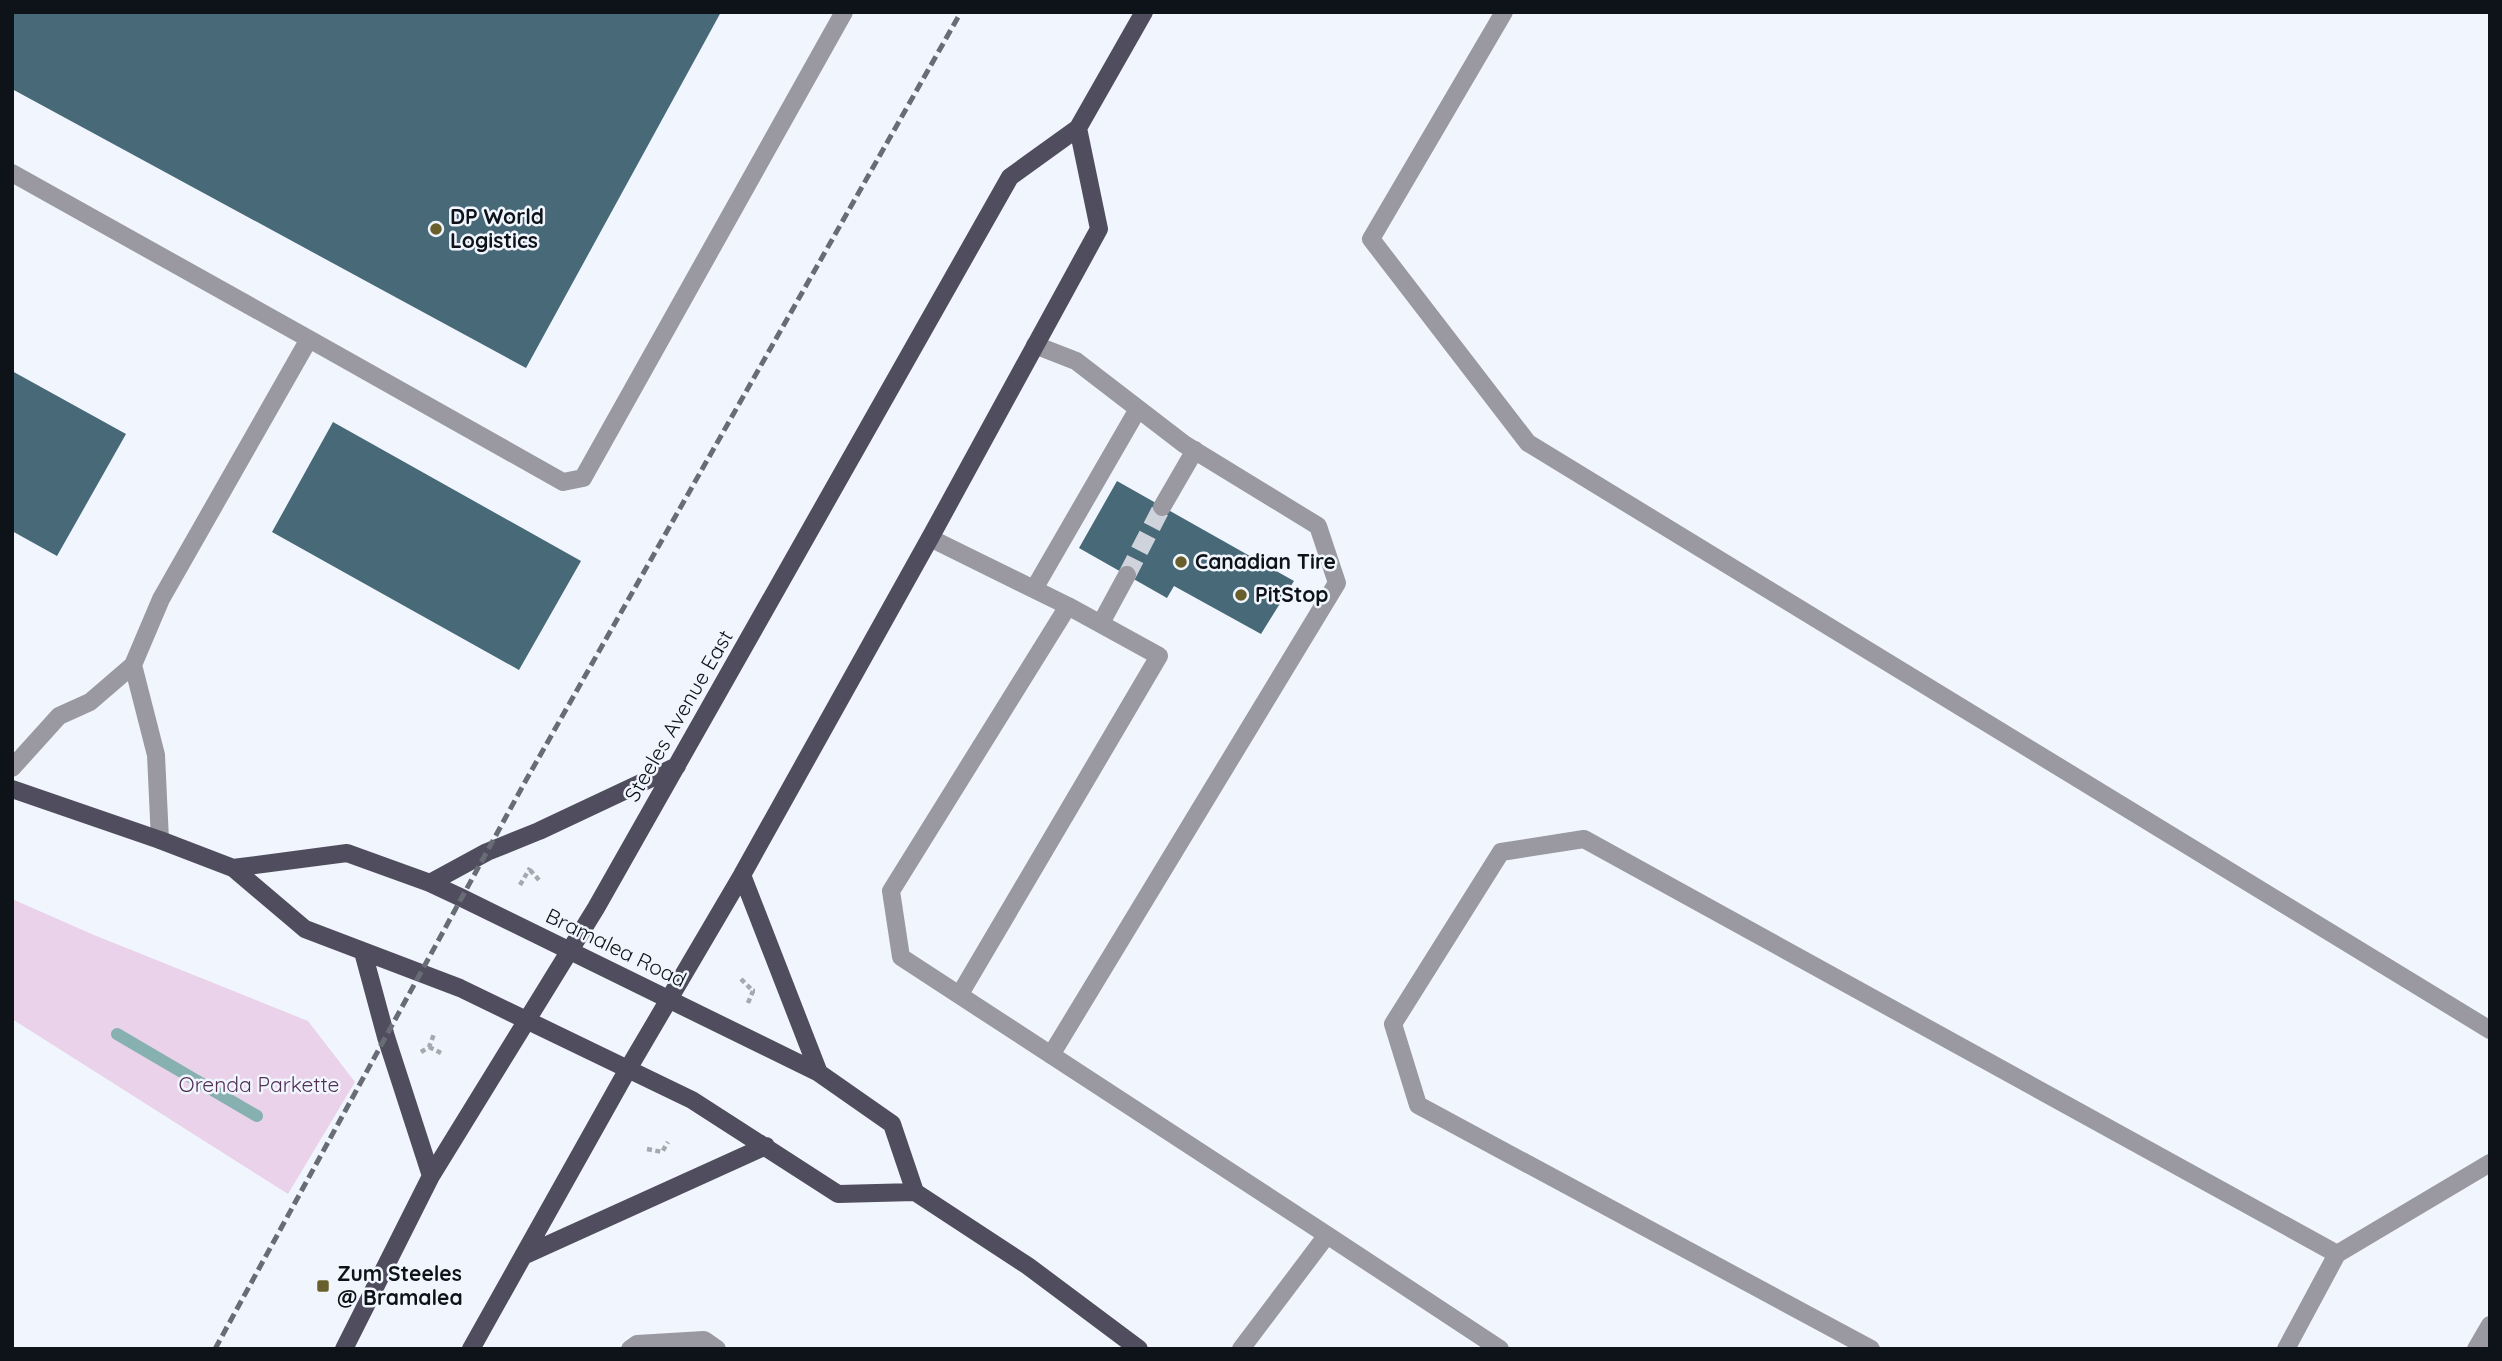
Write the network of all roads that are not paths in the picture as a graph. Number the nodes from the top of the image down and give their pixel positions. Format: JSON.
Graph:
{"nodes":[{"id":1,"x":844,"y":12,"type":"edge"},
{"id":2,"x":1144,"y":12,"type":"edge"},
{"id":3,"x":1504,"y":12,"type":"edge"},
{"id":4,"x":1078,"y":128,"type":"junction"},
{"id":5,"x":12,"y":173,"type":"edge"},
{"id":6,"x":309,"y":339,"type":"junction"},
{"id":7,"x":1035,"y":345,"type":"junction"},
{"id":8,"x":1138,"y":409,"type":"junction"},
{"id":9,"x":1195,"y":450,"type":"junction"},
{"id":10,"x":1162,"y":507,"type":"tunnel mouth"},
{"id":11,"x":930,"y":538,"type":"junction"},
{"id":12,"x":1127,"y":575,"type":"tunnel mouth"},
{"id":13,"x":1034,"y":589,"type":"junction"},
{"id":14,"x":1068,"y":606,"type":"junction"},
{"id":15,"x":1101,"y":623,"type":"junction"},
{"id":16,"x":133,"y":665,"type":"junction"},
{"id":17,"x":677,"y":766,"type":"junction"},
{"id":18,"x":12,"y":768,"type":"edge"},
{"id":19,"x":12,"y":789,"type":"edge"},
{"id":20,"x":160,"y":840,"type":"junction"},
{"id":21,"x":233,"y":868,"type":"junction"},
{"id":22,"x":742,"y":875,"type":"junction"},
{"id":23,"x":430,"y":883,"type":"junction"},
{"id":24,"x":569,"y":951,"type":"junction"},
{"id":25,"x":363,"y":952,"type":"junction"},
{"id":26,"x":960,"y":995,"type":"junction"},
{"id":27,"x":669,"y":1001,"type":"junction"},
{"id":28,"x":527,"y":1020,"type":"junction"},
{"id":29,"x":2490,"y":1030,"type":"edge"},
{"id":30,"x":1051,"y":1055,"type":"junction"},
{"id":31,"x":628,"y":1069,"type":"junction"},
{"id":32,"x":819,"y":1073,"type":"junction"},
{"id":33,"x":766,"y":1146,"type":"junction"},
{"id":34,"x":2490,"y":1163,"type":"edge"},
{"id":35,"x":431,"y":1176,"type":"junction"},
{"id":36,"x":915,"y":1192,"type":"junction"},
{"id":37,"x":1327,"y":1235,"type":"junction"},
{"id":38,"x":2337,"y":1254,"type":"junction"},
{"id":39,"x":523,"y":1256,"type":"junction"},
{"id":40,"x":2490,"y":1325,"type":"edge"},
{"id":41,"x":344,"y":1349,"type":"edge"},
{"id":42,"x":471,"y":1349,"type":"edge"},
{"id":43,"x":630,"y":1349,"type":"edge"},
{"id":44,"x":717,"y":1349,"type":"edge"},
{"id":45,"x":1139,"y":1349,"type":"edge"},
{"id":46,"x":1241,"y":1349,"type":"edge"},
{"id":47,"x":1500,"y":1349,"type":"edge"},
{"id":48,"x":1871,"y":1349,"type":"edge"},
{"id":49,"x":2286,"y":1349,"type":"edge"},
{"id":50,"x":2476,"y":1349,"type":"edge"}],
"edges":[{"from":1,"to":6,"type":"lane"},
{"from":2,"to":4,"type":"main road","name":"Steeles Avenue East"},
{"from":3,"to":29,"type":"lane"},
{"from":4,"to":7,"type":"main road"},
{"from":4,"to":17,"type":"main road","name":"Steeles Avenue East"},
{"from":5,"to":6,"type":"lane"},
{"from":6,"to":16,"type":"lane"},
{"from":7,"to":8,"type":"lane"},
{"from":7,"to":11,"type":"main road"},
{"from":8,"to":9,"type":"lane"},
{"from":8,"to":13,"type":"lane"},
{"from":9,"to":10,"type":"lane"},
{"from":9,"to":30,"type":"lane"},
{"from":11,"to":13,"type":"lane"},
{"from":11,"to":22,"type":"main road"},
{"from":12,"to":15,"type":"lane"},
{"from":13,"to":14,"type":"lane"},
{"from":14,"to":15,"type":"lane"},
{"from":14,"to":26,"type":"lane"},
{"from":15,"to":26,"type":"lane"},
{"from":16,"to":18,"type":"lane"},
{"from":16,"to":20,"type":"lane"},
{"from":17,"to":23,"type":"main road"},
{"from":17,"to":24,"type":"main road","name":"Steeles Avenue East"},
{"from":19,"to":20,"type":"main road","name":"Bramalea Road"},
{"from":20,"to":21,"type":"main road","name":"Bramalea Road"},
{"from":21,"to":23,"type":"main road","name":"Bramalea Road"},
{"from":21,"to":25,"type":"main road","name":"Bramalea Road"},
{"from":22,"to":27,"type":"main road"},
{"from":22,"to":32,"type":"main road"},
{"from":23,"to":24,"type":"main road","name":"Bramalea Road"},
{"from":24,"to":27,"type":"main road","name":"Bramalea Road"},
{"from":24,"to":28,"type":"main road","name":"Steeles Avenue East"},
{"from":25,"to":28,"type":"main road","name":"Bramalea Road"},
{"from":25,"to":35,"type":"main road"},
{"from":26,"to":30,"type":"lane"},
{"from":27,"to":31,"type":"main road"},
{"from":27,"to":32,"type":"main road","name":"Bramalea Road"},
{"from":28,"to":31,"type":"main road","name":"Bramalea Road"},
{"from":28,"to":35,"type":"main road","name":"Steeles Avenue East"},
{"from":30,"to":37,"type":"lane"},
{"from":31,"to":33,"type":"main road","name":"Bramalea Road"},
{"from":31,"to":39,"type":"main road"},
{"from":32,"to":36,"type":"main road","name":"Bramalea Road"},
{"from":33,"to":36,"type":"main road","name":"Bramalea Road"},
{"from":33,"to":39,"type":"main road"},
{"from":34,"to":38,"type":"lane"},
{"from":35,"to":41,"type":"main road","name":"Steeles Avenue East"},
{"from":36,"to":45,"type":"main road"},
{"from":37,"to":46,"type":"lane"},
{"from":37,"to":47,"type":"lane"},
{"from":38,"to":48,"type":"lane"},
{"from":38,"to":49,"type":"lane"},
{"from":39,"to":42,"type":"main road"},
{"from":40,"to":50,"type":"lane"},
{"from":43,"to":44,"type":"lane"}]}
